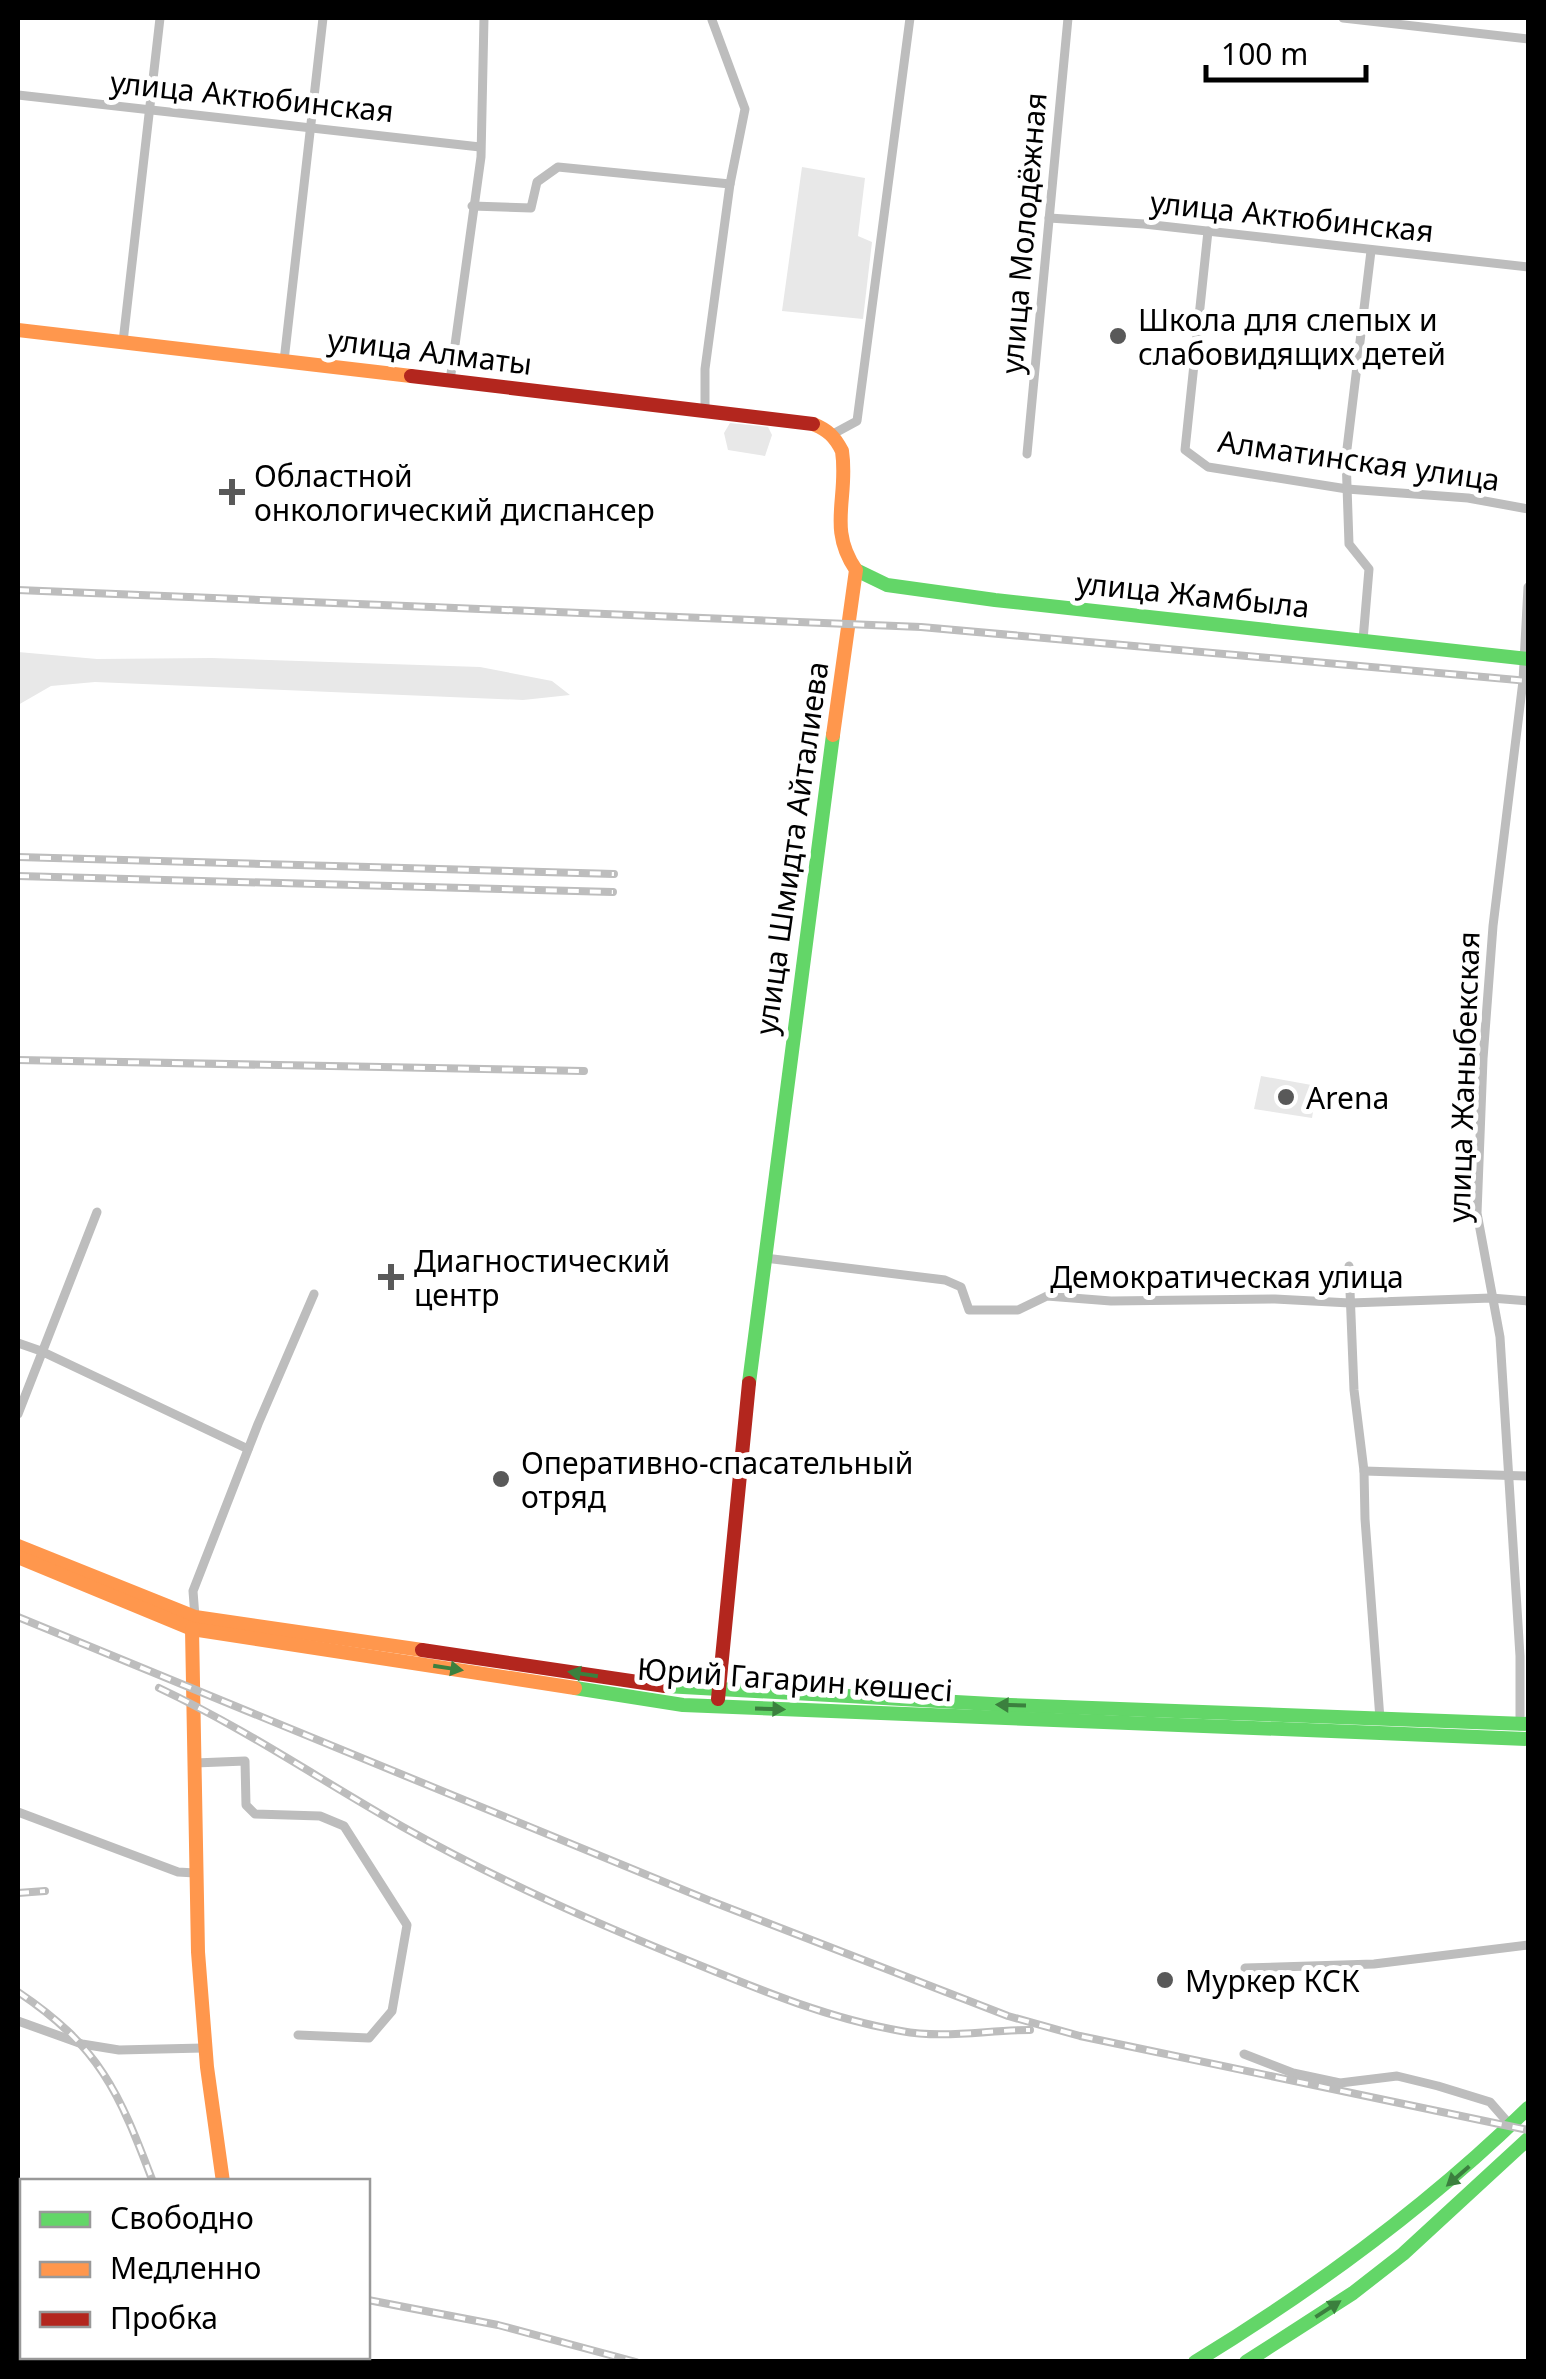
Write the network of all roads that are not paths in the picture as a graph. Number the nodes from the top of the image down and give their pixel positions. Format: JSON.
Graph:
{"nodes":[{"id":1,"x":160,"y":18,"type":"edge"},
{"id":2,"x":323,"y":18,"type":"edge"},
{"id":3,"x":484,"y":18,"type":"edge"},
{"id":4,"x":910,"y":18,"type":"edge"},
{"id":5,"x":1068,"y":18,"type":"edge"},
{"id":6,"x":1343,"y":18,"type":"edge"},
{"id":7,"x":712,"y":20,"type":"dead end"},
{"id":8,"x":1528,"y":39,"type":"edge"},
{"id":9,"x":18,"y":95,"type":"edge"},
{"id":10,"x":150,"y":110,"type":"junction"},
{"id":11,"x":308,"y":128,"type":"junction"},
{"id":12,"x":480,"y":148,"type":"junction"},
{"id":13,"x":730,"y":184,"type":"junction"},
{"id":14,"x":472,"y":206,"type":"junction"},
{"id":15,"x":1050,"y":218,"type":"junction"},
{"id":16,"x":1208,"y":231,"type":"junction"},
{"id":17,"x":1370,"y":251,"type":"junction"},
{"id":18,"x":1528,"y":267,"type":"edge"},
{"id":19,"x":18,"y":330,"type":"edge"},
{"id":20,"x":124,"y":342,"type":"junction"},
{"id":21,"x":284,"y":361,"type":"junction"},
{"id":22,"x":450,"y":381,"type":"junction"},
{"id":23,"x":706,"y":411,"type":"junction"},
{"id":24,"x":833,"y":434,"type":"junction"},
{"id":25,"x":1027,"y":454,"type":"dead end"},
{"id":26,"x":1347,"y":489,"type":"junction"},
{"id":27,"x":1528,"y":509,"type":"edge"},
{"id":28,"x":856,"y":570,"type":"junction"},
{"id":29,"x":1528,"y":587,"type":"edge"},
{"id":30,"x":1363,"y":640,"type":"junction"},
{"id":31,"x":1526,"y":658,"type":"edge"},
{"id":32,"x":97,"y":1212,"type":"dead end"},
{"id":33,"x":765,"y":1258,"type":"junction"},
{"id":34,"x":1349,"y":1266,"type":"dead end"},
{"id":35,"x":314,"y":1294,"type":"dead end"},
{"id":36,"x":1491,"y":1298,"type":"junction"},
{"id":37,"x":1528,"y":1301,"type":"edge"},
{"id":38,"x":1350,"y":1303,"type":"junction"},
{"id":39,"x":18,"y":1343,"type":"edge"},
{"id":40,"x":41,"y":1351,"type":"junction"},
{"id":41,"x":18,"y":1414,"type":"edge"},
{"id":42,"x":248,"y":1449,"type":"junction"},
{"id":43,"x":1364,"y":1472,"type":"junction"},
{"id":44,"x":1507,"y":1476,"type":"junction"},
{"id":45,"x":1528,"y":1476,"type":"edge"},
{"id":46,"x":18,"y":1546,"type":"edge"},
{"id":47,"x":18,"y":1557,"type":"edge"},
{"id":48,"x":193,"y":1623,"type":"junction"},
{"id":49,"x":718,"y":1699,"type":"junction"},
{"id":50,"x":1380,"y":1720,"type":"junction"},
{"id":51,"x":1524,"y":1731,"type":"edge"},
{"id":52,"x":195,"y":1763,"type":"junction"},
{"id":53,"x":18,"y":1812,"type":"edge"},
{"id":54,"x":195,"y":1873,"type":"junction"},
{"id":55,"x":1528,"y":1945,"type":"edge"},
{"id":56,"x":1245,"y":1968,"type":"dead end"},
{"id":57,"x":18,"y":2021,"type":"edge"},
{"id":58,"x":298,"y":2035,"type":"dead end"},
{"id":59,"x":203,"y":2048,"type":"junction"},
{"id":60,"x":1244,"y":2054,"type":"dead end"},
{"id":61,"x":1528,"y":2108,"type":"edge"},
{"id":62,"x":1511,"y":2126,"type":"junction"},
{"id":63,"x":1528,"y":2140,"type":"edge"},
{"id":64,"x":223,"y":2179,"type":"edge"},
{"id":65,"x":1195,"y":2362,"type":"edge"},
{"id":66,"x":1246,"y":2362,"type":"edge"}],
"edges":[{"from":1,"to":10,"type":"street"},
{"from":2,"to":11,"type":"street"},
{"from":3,"to":12,"type":"street"},
{"from":4,"to":24,"type":"street"},
{"from":5,"to":15,"type":"street","name":"улица Молодёжная"},
{"from":6,"to":8,"type":"street"},
{"from":7,"to":13,"type":"street"},
{"from":9,"to":10,"type":"street","name":"улица Актюбинская"},
{"from":10,"to":11,"type":"street","name":"улица Актюбинская"},
{"from":10,"to":20,"type":"street"},
{"from":11,"to":12,"type":"street","name":"улица Актюбинская"},
{"from":11,"to":21,"type":"street"},
{"from":12,"to":14,"type":"street"},
{"from":13,"to":14,"type":"street"},
{"from":13,"to":23,"type":"street"},
{"from":14,"to":22,"type":"street"},
{"from":15,"to":16,"type":"street","name":"улица Актюбинская"},
{"from":15,"to":25,"type":"street","name":"улица Молодёжная"},
{"from":16,"to":17,"type":"street","name":"улица Актюбинская"},
{"from":16,"to":26,"type":"street","name":"Алматинская улица"},
{"from":17,"to":18,"type":"street","name":"улица Актюбинская"},
{"from":17,"to":26,"type":"street"},
{"from":19,"to":20,"type":"main road","name":"улица Алматы"},
{"from":20,"to":21,"type":"main road","name":"улица Алматы"},
{"from":21,"to":22,"type":"main road","name":"улица Алматы"},
{"from":22,"to":23,"type":"main road","name":"улица Алматы"},
{"from":23,"to":24,"type":"main road","name":"улица Алматы"},
{"from":24,"to":28,"type":"main road","name":"улица Шмидта Айталиева"},
{"from":26,"to":27,"type":"street","name":"Алматинская улица"},
{"from":26,"to":30,"type":"street"},
{"from":28,"to":30,"type":"main road","name":"улица Жамбыла"},
{"from":28,"to":33,"type":"main road","name":"улица Шмидта Айталиева"},
{"from":29,"to":31,"type":"street","name":"улица Жаныбекская"},
{"from":30,"to":31,"type":"main road","name":"улица Жамбыла"},
{"from":31,"to":36,"type":"street","name":"улица Жаныбекская"},
{"from":32,"to":40,"type":"street"},
{"from":33,"to":38,"type":"street","name":"Демократическая улица"},
{"from":33,"to":49,"type":"main road","name":"улица Шмидта Айталиева"},
{"from":34,"to":38,"type":"street"},
{"from":35,"to":42,"type":"street"},
{"from":36,"to":37,"type":"street","name":"Демократическая улица"},
{"from":36,"to":38,"type":"street","name":"Демократическая улица"},
{"from":36,"to":44,"type":"street","name":"улица Жаныбекская"},
{"from":38,"to":43,"type":"street"},
{"from":39,"to":40,"type":"street"},
{"from":40,"to":41,"type":"street"},
{"from":40,"to":42,"type":"street"},
{"from":42,"to":48,"type":"street"},
{"from":43,"to":44,"type":"street"},
{"from":43,"to":50,"type":"street"},
{"from":44,"to":45,"type":"street"},
{"from":44,"to":51,"type":"street","name":"улица Жаныбекская"},
{"from":46,"to":48,"type":"main road","name":"Юрий Гагарин көшесі"},
{"from":47,"to":48,"type":"main road","name":"Юрий Гагарин көшесі"},
{"from":48,"to":49,"type":"main road","name":"Юрий Гагарин көшесі"},
{"from":48,"to":52,"type":"main road"},
{"from":50,"to":49,"type":"main road","name":"Юрий Гагарин көшесі","one_way":true},
{"from":49,"to":51,"type":"main road","name":"Юрий Гагарин көшесі","one_way":true},
{"from":50,"to":51,"type":"main road","name":"Юрий Гагарин көшесі"},
{"from":52,"to":54,"type":"main road"},
{"from":52,"to":58,"type":"street"},
{"from":53,"to":54,"type":"street"},
{"from":54,"to":59,"type":"main road"},
{"from":55,"to":56,"type":"street"},
{"from":57,"to":59,"type":"street"},
{"from":59,"to":64,"type":"main road"},
{"from":60,"to":62,"type":"street"},
{"from":61,"to":62,"type":"main road"},
{"from":62,"to":65,"type":"main road","one_way":true},
{"from":66,"to":63,"type":"main road","one_way":true}]}
